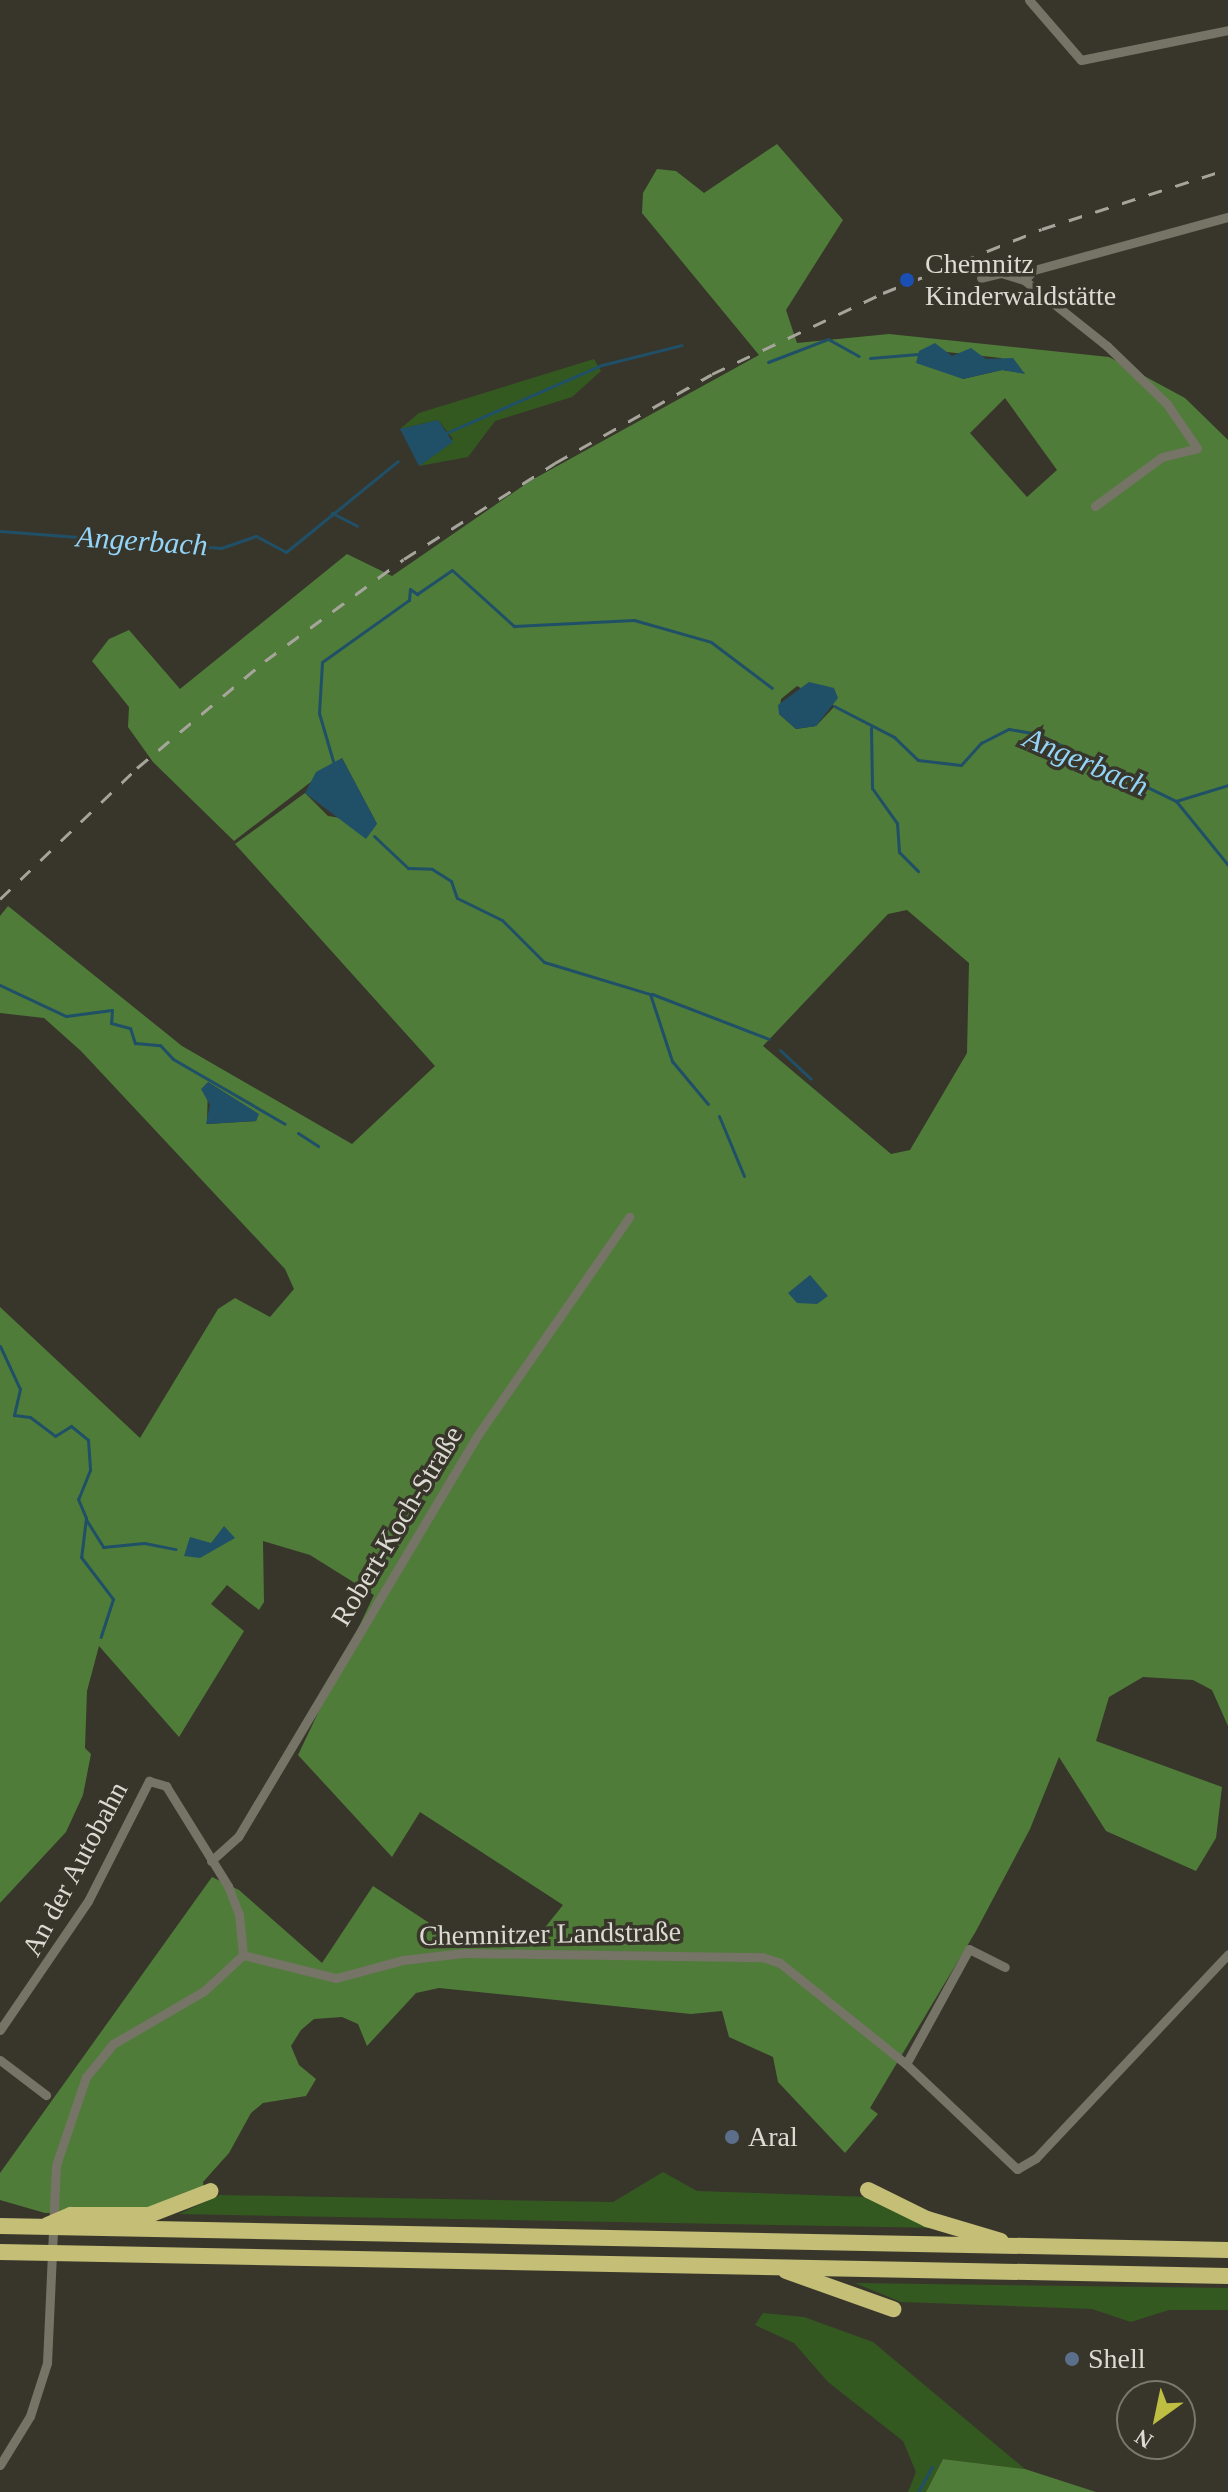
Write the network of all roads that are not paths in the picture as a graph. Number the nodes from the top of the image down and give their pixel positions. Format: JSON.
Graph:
{"nodes":[{"id":1,"x":1029,"y":0,"type":"edge"},
{"id":2,"x":1228,"y":30,"type":"edge"},
{"id":3,"x":1228,"y":217,"type":"edge"},
{"id":4,"x":981,"y":278,"type":"dead end"},
{"id":5,"x":1024,"y":280,"type":"junction"},
{"id":6,"x":1095,"y":506,"type":"dead end"},
{"id":7,"x":629,"y":1217,"type":"dead end"},
{"id":8,"x":211,"y":1861,"type":"junction"},
{"id":9,"x":1228,"y":1954,"type":"edge"},
{"id":10,"x":243,"y":1955,"type":"junction"},
{"id":11,"x":1005,"y":1967,"type":"dead end"},
{"id":12,"x":0,"y":2030,"type":"edge"},
{"id":13,"x":0,"y":2060,"type":"edge"},
{"id":14,"x":906,"y":2064,"type":"junction"},
{"id":15,"x":46,"y":2095,"type":"dead end"},
{"id":16,"x":868,"y":2190,"type":"dead end"},
{"id":17,"x":211,"y":2191,"type":"dead end"},
{"id":18,"x":0,"y":2226,"type":"edge"},
{"id":19,"x":42,"y":2227,"type":"junction"},
{"id":20,"x":1014,"y":2245,"type":"junction"},
{"id":21,"x":1228,"y":2250,"type":"edge"},
{"id":22,"x":0,"y":2252,"type":"edge"},
{"id":23,"x":778,"y":2267,"type":"junction"},
{"id":24,"x":1228,"y":2276,"type":"edge"},
{"id":25,"x":893,"y":2309,"type":"dead end"},
{"id":26,"x":0,"y":2465,"type":"edge"}],
"edges":[{"from":1,"to":2,"type":"street"},
{"from":3,"to":5,"type":"street"},
{"from":4,"to":5,"type":"street"},
{"from":5,"to":6,"type":"street"},
{"from":7,"to":8,"type":"street","name":"Robert-Koch-Straße"},
{"from":8,"to":10,"type":"street","name":"An der Autobahn"},
{"from":8,"to":12,"type":"street","name":"An der Autobahn"},
{"from":9,"to":14,"type":"street","name":"Chemnitzer Landstraße"},
{"from":10,"to":14,"type":"street","name":"Chemnitzer Landstraße"},
{"from":10,"to":26,"type":"street"},
{"from":11,"to":14,"type":"street"},
{"from":13,"to":15,"type":"street"},
{"from":16,"to":20,"type":"highway"},
{"from":17,"to":19,"type":"highway"},
{"from":18,"to":19,"type":"highway"},
{"from":19,"to":20,"type":"highway"},
{"from":20,"to":21,"type":"highway"},
{"from":22,"to":23,"type":"highway"},
{"from":23,"to":24,"type":"highway"},
{"from":23,"to":25,"type":"highway"}]}
